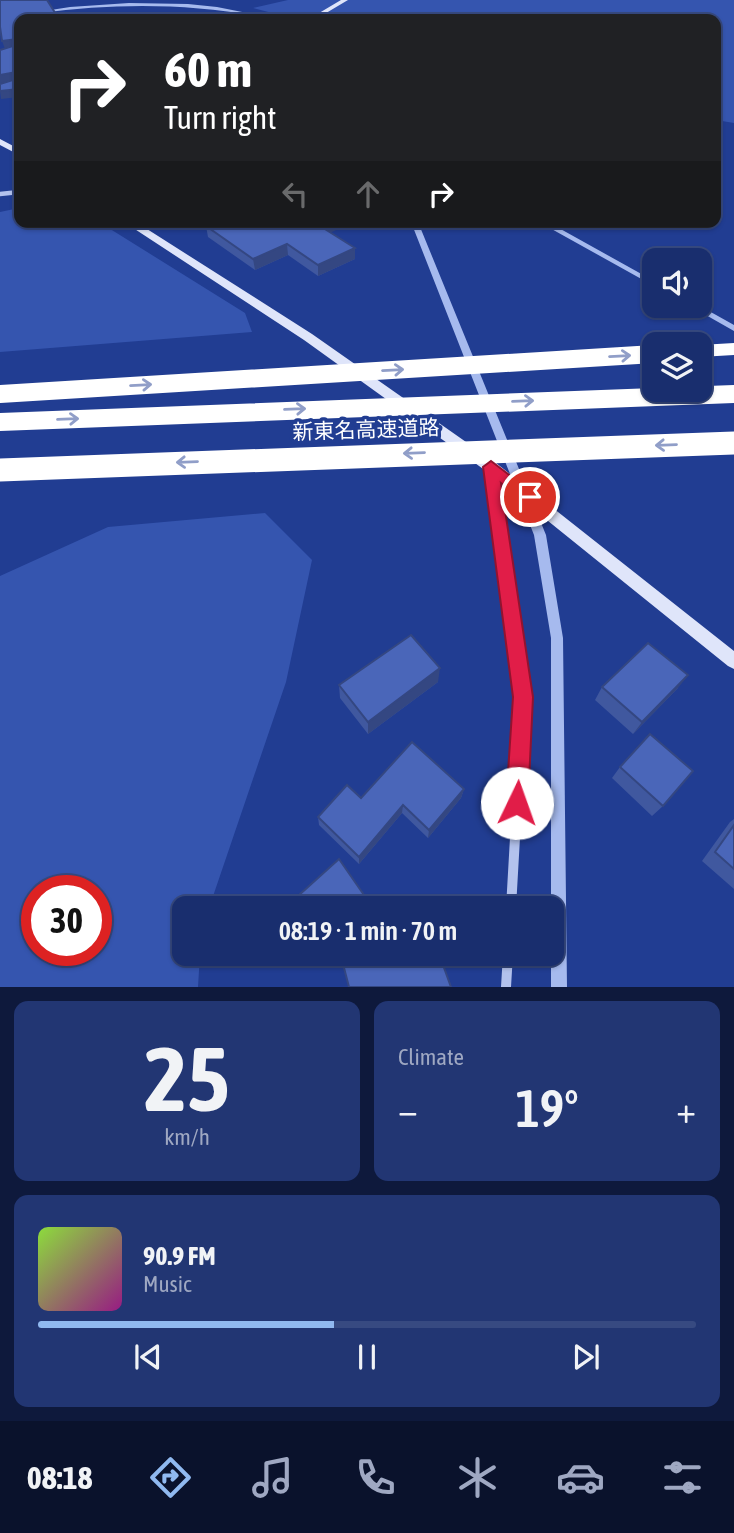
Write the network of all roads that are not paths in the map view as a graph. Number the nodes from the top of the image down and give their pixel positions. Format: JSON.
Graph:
{"nodes":[{"id":1,"x":345,"y":0,"type":"edge"},
{"id":2,"x":321,"y":14,"type":"edge"},
{"id":3,"x":138,"y":228,"type":"edge"},
{"id":4,"x":734,"y":349,"type":"edge"},
{"id":5,"x":712,"y":350,"type":"edge"},
{"id":6,"x":642,"y":355,"type":"edge"},
{"id":7,"x":0,"y":394,"type":"edge"},
{"id":8,"x":734,"y":394,"type":"edge"},
{"id":9,"x":0,"y":422,"type":"edge"},
{"id":10,"x":734,"y":443,"type":"edge"},
{"id":11,"x":491,"y":467,"type":"junction"},
{"id":12,"x":0,"y":470,"type":"edge"},
{"id":13,"x":734,"y":661,"type":"edge"},
{"id":14,"x":512,"y":896,"type":"edge"},
{"id":15,"x":507,"y":966,"type":"edge"},
{"id":16,"x":506,"y":987,"type":"edge"}],
"edges":[{"from":1,"to":2,"type":"street"},
{"from":3,"to":11,"type":"street"},
{"from":4,"to":5,"type":"highway"},
{"from":7,"to":6,"type":"highway","one_way":true,"bridge":true},
{"from":9,"to":8,"type":"highway","name":"新東名高速道路","one_way":true,"bridge":true},
{"from":10,"to":12,"type":"highway","name":"新東名高速道路","one_way":true,"bridge":true},
{"from":11,"to":13,"type":"street"},
{"from":11,"to":14,"type":"street"},
{"from":15,"to":16,"type":"street"}]}
